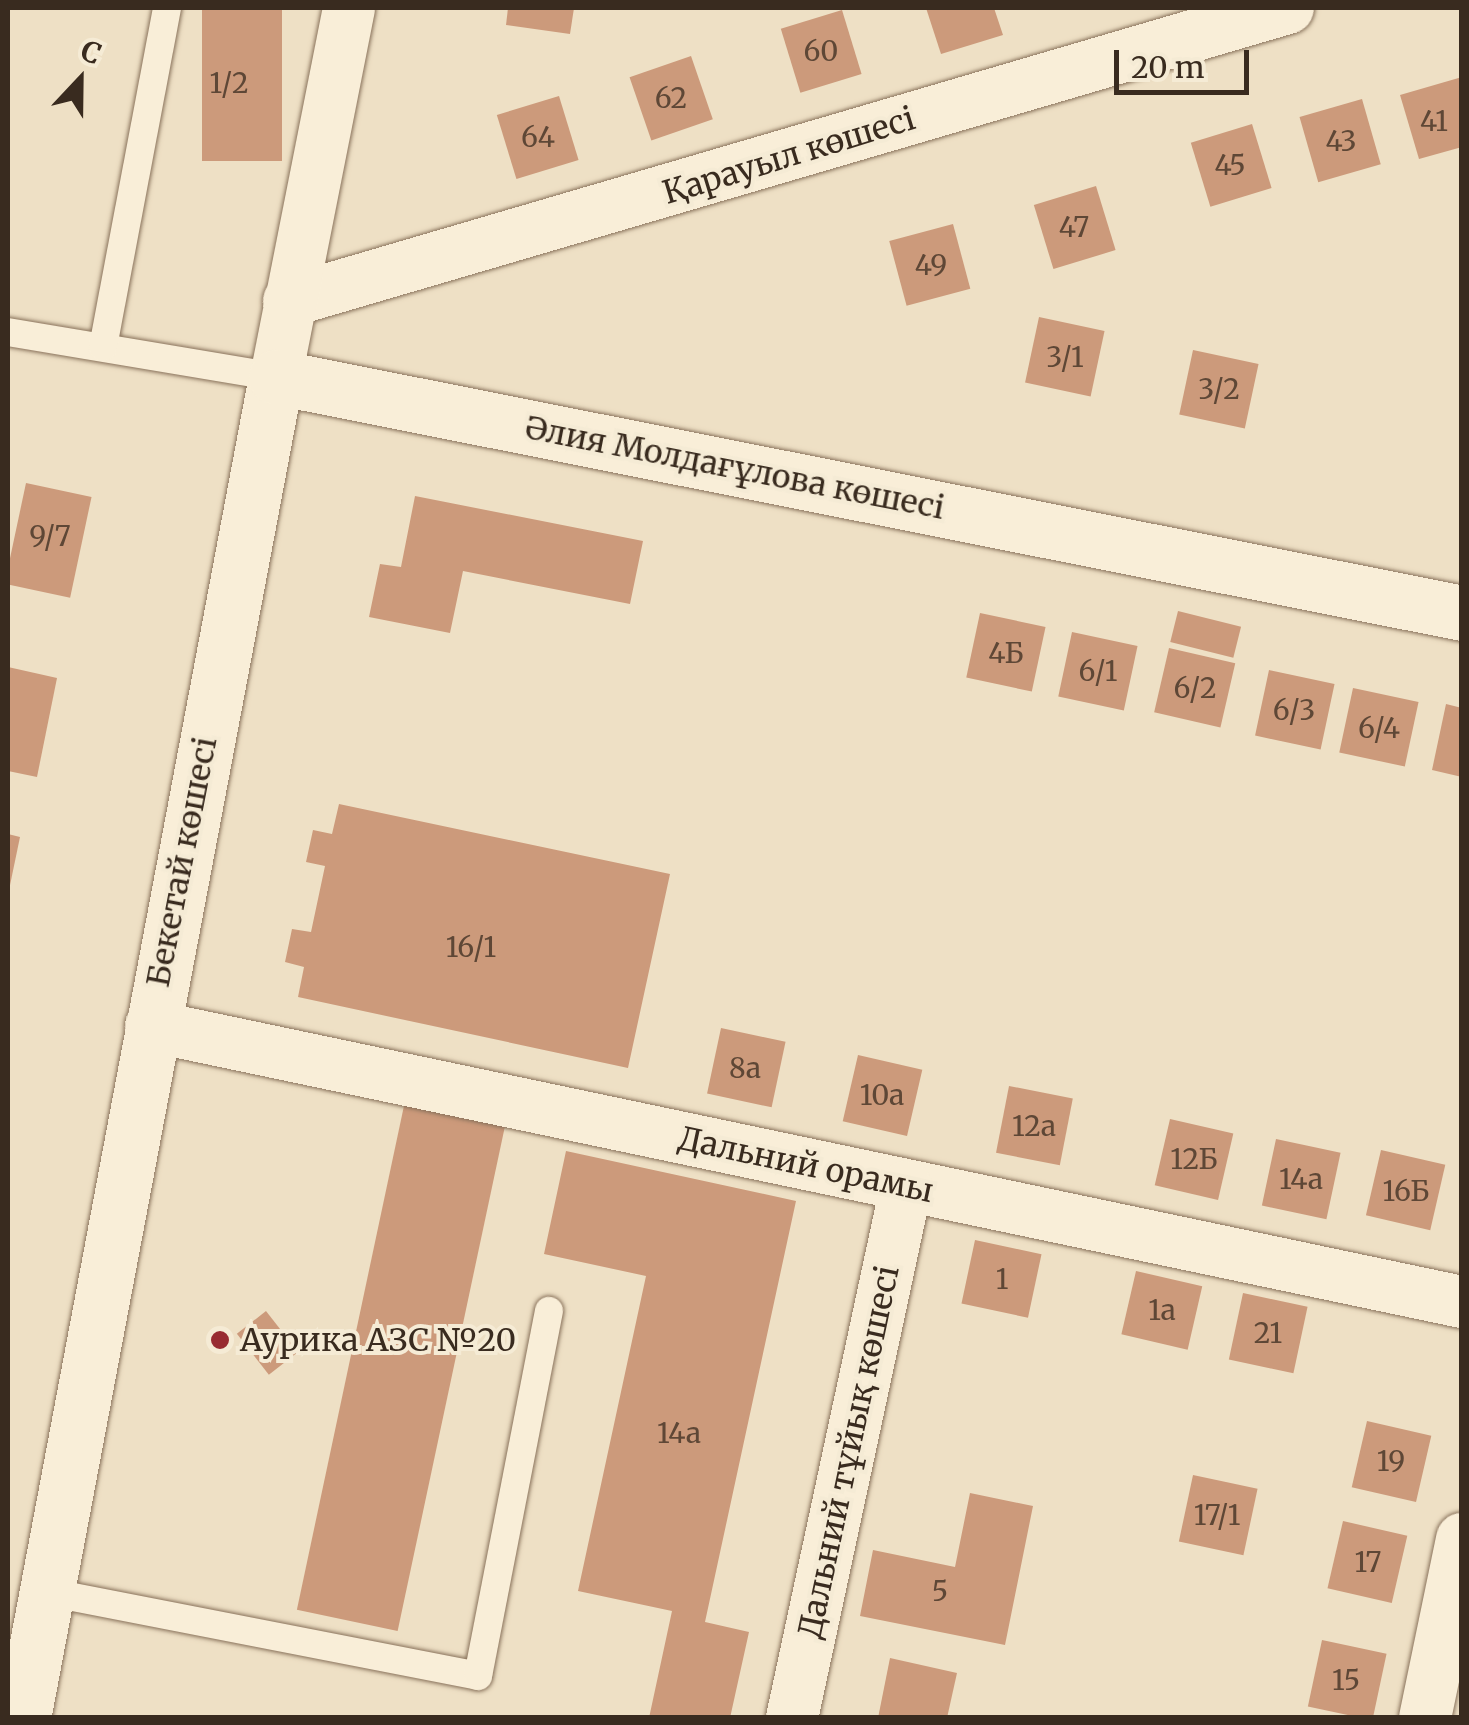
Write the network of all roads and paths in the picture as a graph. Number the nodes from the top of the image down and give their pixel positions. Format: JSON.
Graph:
{"nodes":[{"id":1,"x":167,"y":8,"type":"edge"},
{"id":2,"x":349,"y":8,"type":"edge"},
{"id":3,"x":1288,"y":8,"type":"edge"},
{"id":4,"x":289,"y":301,"type":"junction"},
{"id":5,"x":8,"y":332,"type":"edge"},
{"id":6,"x":103,"y":347,"type":"junction"},
{"id":7,"x":276,"y":377,"type":"junction"},
{"id":8,"x":1462,"y":613,"type":"edge"},
{"id":9,"x":151,"y":1026,"type":"junction"},
{"id":10,"x":906,"y":1186,"type":"junction"},
{"id":11,"x":1462,"y":1302,"type":"edge"},
{"id":12,"x":549,"y":1312,"type":"dead end"},
{"id":13,"x":1462,"y":1539,"type":"edge"},
{"id":14,"x":47,"y":1592,"type":"junction"},
{"id":15,"x":8,"y":1714,"type":"edge"},
{"id":16,"x":22,"y":1718,"type":"edge"},
{"id":17,"x":792,"y":1718,"type":"edge"},
{"id":18,"x":1425,"y":1718,"type":"edge"}],
"edges":[{"from":1,"to":6,"type":"lane"},
{"from":2,"to":4,"type":"street","name":"Бекетай көшесі"},
{"from":3,"to":4,"type":"street","name":"Қарауыл көшесі"},
{"from":4,"to":7,"type":"street","name":"Бекетай көшесі"},
{"from":5,"to":6,"type":"lane","name":"Әлия Молдағұлова көшесі"},
{"from":6,"to":7,"type":"lane","name":"Әлия Молдағұлова көшесі"},
{"from":7,"to":8,"type":"street","name":"Әлия Молдағұлова көшесі"},
{"from":7,"to":9,"type":"street","name":"Бекетай көшесі"},
{"from":9,"to":10,"type":"street","name":"Дальний орамы"},
{"from":9,"to":14,"type":"street","name":"Бекетай көшесі"},
{"from":10,"to":11,"type":"street","name":"Дальний орамы"},
{"from":10,"to":17,"type":"street","name":"Дальний тұйық көшесі"},
{"from":12,"to":14,"type":"lane"},
{"from":13,"to":18,"type":"street"},
{"from":14,"to":16,"type":"street","name":"Бекетай көшесі"},
{"from":15,"to":16,"type":"street"}]}
